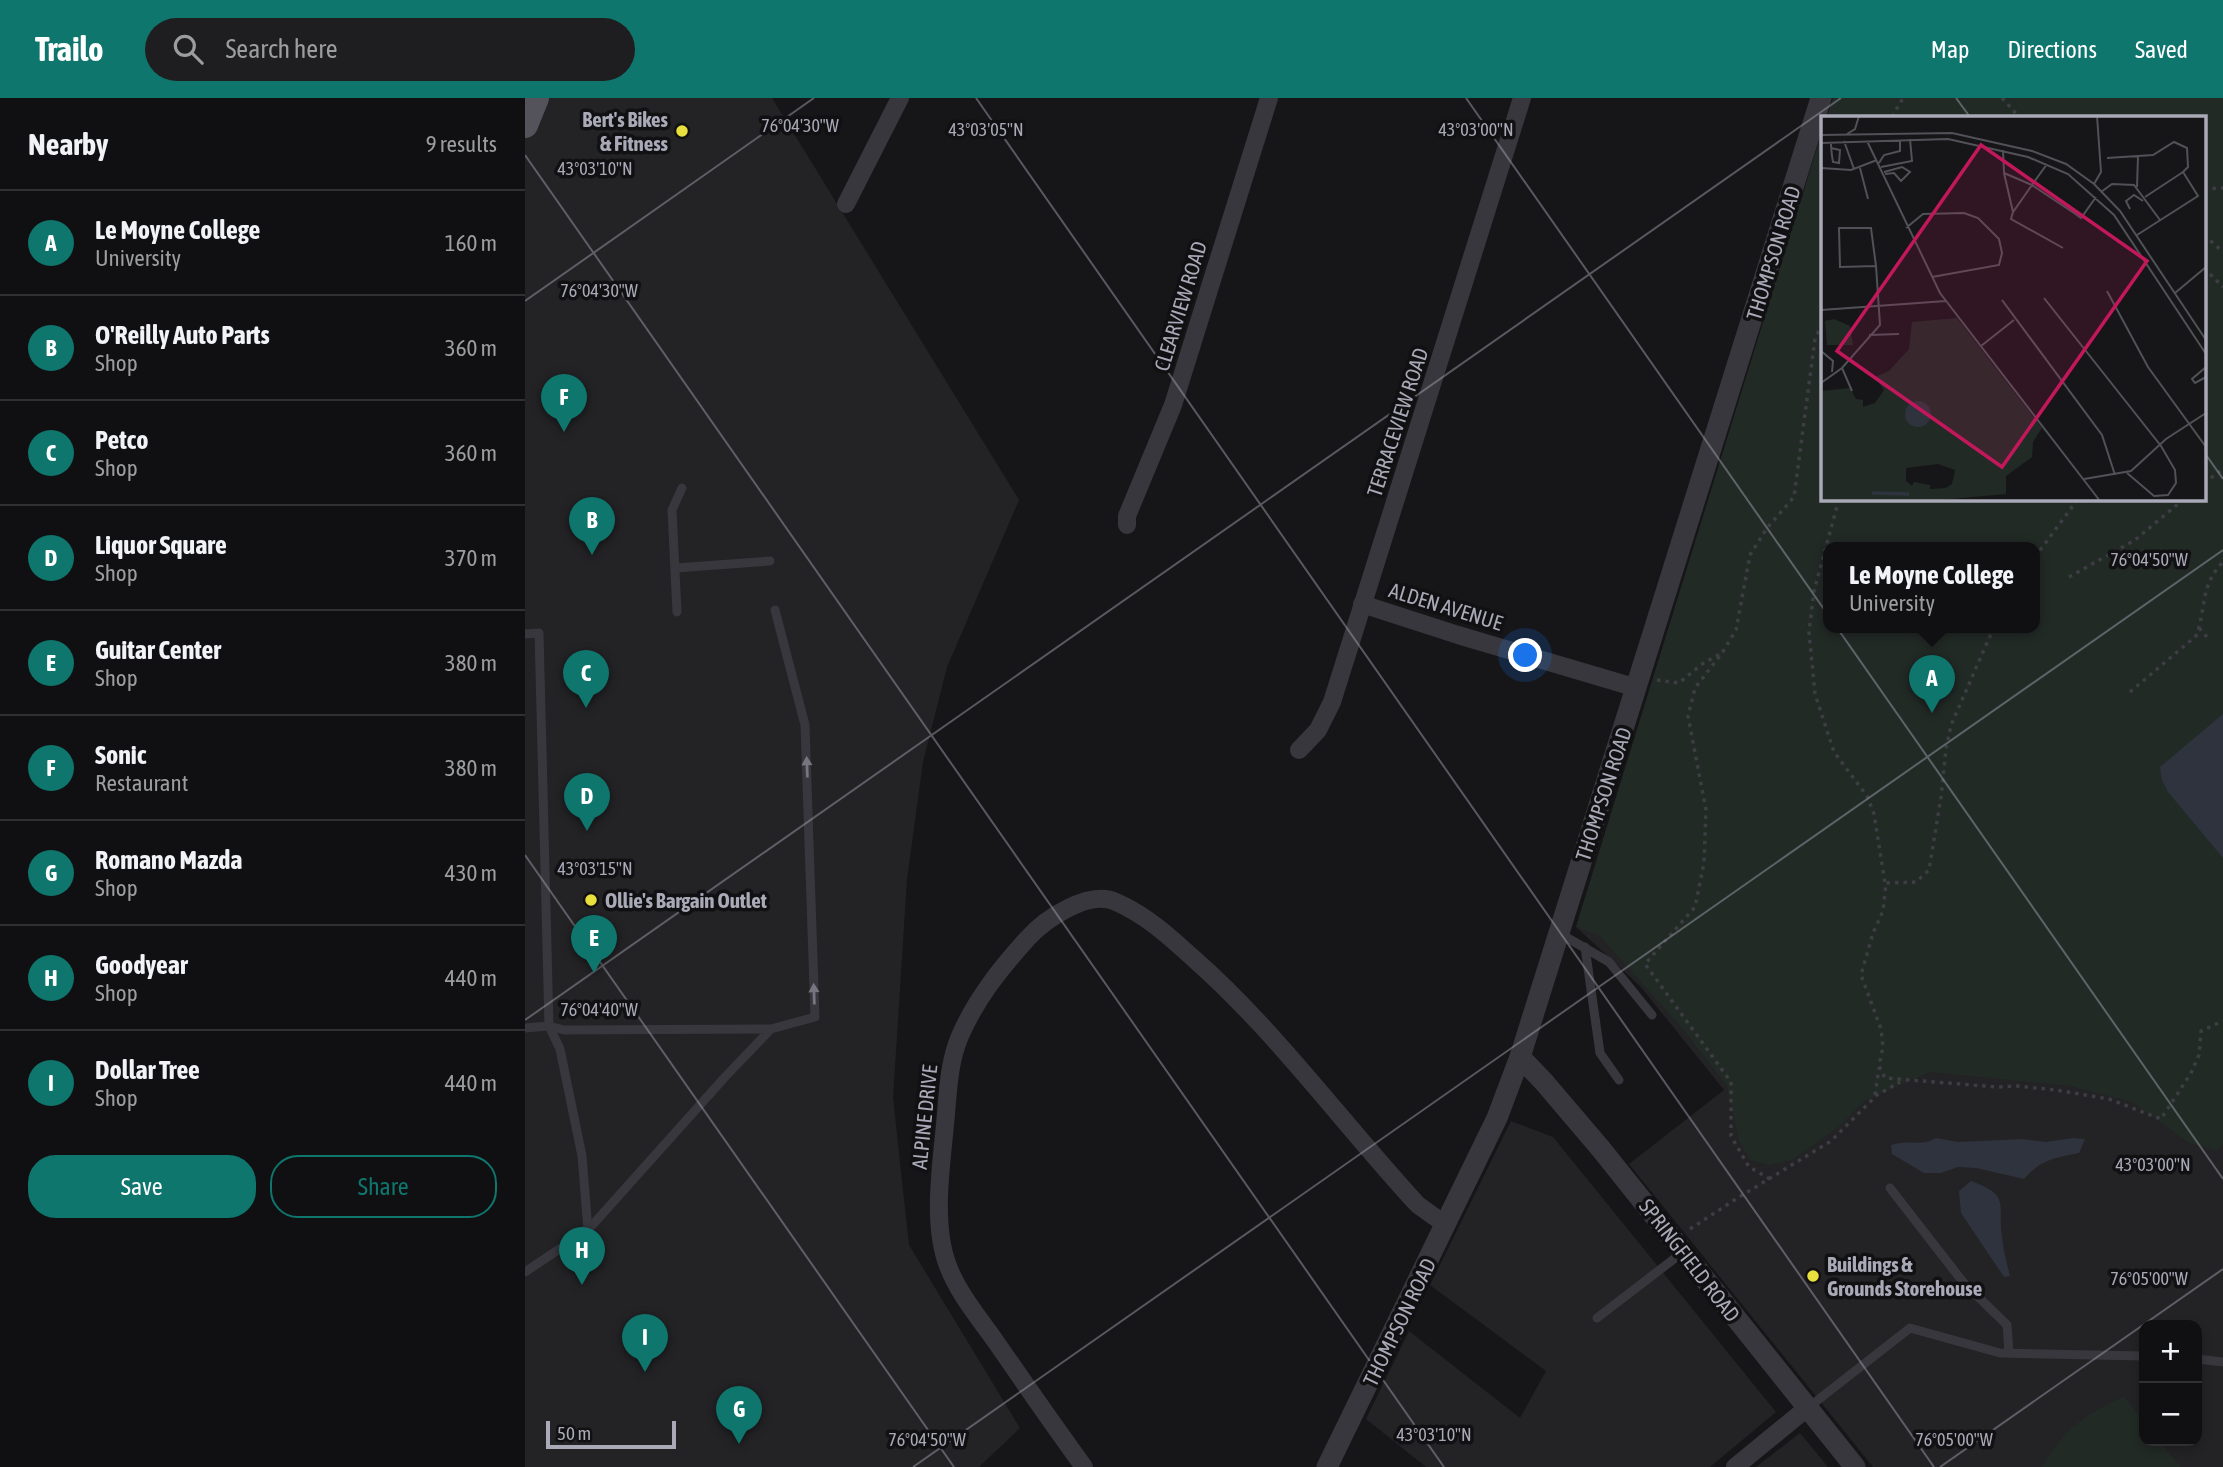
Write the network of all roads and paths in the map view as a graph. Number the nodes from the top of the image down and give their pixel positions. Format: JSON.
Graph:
{"nodes":[{"id":1,"x":536,"y":98,"type":"edge"},
{"id":2,"x":900,"y":98,"type":"edge"},
{"id":3,"x":1269,"y":98,"type":"edge"},
{"id":4,"x":1522,"y":98,"type":"edge"},
{"id":5,"x":1821,"y":98,"type":"edge"},
{"id":6,"x":1903,"y":98,"type":"edge"},
{"id":7,"x":2001,"y":98,"type":"edge"},
{"id":8,"x":1893,"y":116,"type":"edge"},
{"id":9,"x":2018,"y":116,"type":"edge"},
{"id":10,"x":525,"y":125,"type":"edge"},
{"id":11,"x":2223,"y":188,"type":"edge"},
{"id":12,"x":2205,"y":189,"type":"edge"},
{"id":13,"x":846,"y":204,"type":"dead end"},
{"id":14,"x":2205,"y":236,"type":"edge"},
{"id":15,"x":2223,"y":252,"type":"edge"},
{"id":16,"x":2205,"y":269,"type":"edge"},
{"id":17,"x":2223,"y":287,"type":"edge"},
{"id":18,"x":1821,"y":326,"type":"edge"},
{"id":19,"x":2223,"y":470,"type":"edge"},
{"id":20,"x":2205,"y":482,"type":"edge"},
{"id":21,"x":682,"y":488,"type":"dead end"},
{"id":22,"x":1839,"y":500,"type":"edge"},
{"id":23,"x":2077,"y":500,"type":"edge"},
{"id":24,"x":2183,"y":500,"type":"edge"},
{"id":25,"x":1127,"y":525,"type":"dead end"},
{"id":26,"x":1827,"y":542,"type":"edge"},
{"id":27,"x":2040,"y":550,"type":"edge"},
{"id":28,"x":1823,"y":558,"type":"edge"},
{"id":29,"x":770,"y":561,"type":"dead end"},
{"id":30,"x":2223,"y":562,"type":"edge"},
{"id":31,"x":676,"y":568,"type":"junction"},
{"id":32,"x":2069,"y":577,"type":"dead end"},
{"id":33,"x":1362,"y":604,"type":"junction"},
{"id":34,"x":775,"y":610,"type":"dead end"},
{"id":35,"x":677,"y":612,"type":"dead end"},
{"id":36,"x":2199,"y":628,"type":"junction"},
{"id":37,"x":1991,"y":633,"type":"edge"},
{"id":38,"x":525,"y":634,"type":"edge"},
{"id":39,"x":2208,"y":638,"type":"dead end"},
{"id":40,"x":1722,"y":653,"type":"junction"},
{"id":41,"x":1639,"y":683,"type":"junction"},
{"id":42,"x":2130,"y":692,"type":"dead end"},
{"id":43,"x":1299,"y":750,"type":"dead end"},
{"id":44,"x":1886,"y":883,"type":"junction"},
{"id":45,"x":1559,"y":933,"type":"junction"},
{"id":46,"x":1585,"y":947,"type":"junction"},
{"id":47,"x":1652,"y":1015,"type":"dead end"},
{"id":48,"x":2223,"y":1021,"type":"edge"},
{"id":49,"x":549,"y":1026,"type":"junction"},
{"id":50,"x":525,"y":1028,"type":"edge"},
{"id":51,"x":771,"y":1029,"type":"junction"},
{"id":52,"x":1520,"y":1057,"type":"junction"},
{"id":53,"x":1879,"y":1066,"type":"junction"},
{"id":54,"x":1619,"y":1080,"type":"dead end"},
{"id":55,"x":1902,"y":1080,"type":"junction"},
{"id":56,"x":1875,"y":1097,"type":"junction"},
{"id":57,"x":1770,"y":1179,"type":"junction"},
{"id":58,"x":1890,"y":1188,"type":"dead end"},
{"id":59,"x":1446,"y":1225,"type":"junction"},
{"id":60,"x":588,"y":1230,"type":"junction"},
{"id":61,"x":1678,"y":1246,"type":"junction"},
{"id":62,"x":525,"y":1272,"type":"edge"},
{"id":63,"x":1597,"y":1318,"type":"dead end"},
{"id":64,"x":2009,"y":1353,"type":"junction"},
{"id":65,"x":2139,"y":1356,"type":"edge"},
{"id":66,"x":2202,"y":1360,"type":"edge"},
{"id":67,"x":2223,"y":1362,"type":"edge"},
{"id":68,"x":1807,"y":1409,"type":"junction"},
{"id":69,"x":1084,"y":1467,"type":"edge"},
{"id":70,"x":1327,"y":1467,"type":"edge"},
{"id":71,"x":1735,"y":1467,"type":"edge"},
{"id":72,"x":1855,"y":1467,"type":"edge"}],
"edges":[{"from":1,"to":10,"type":"main road"},
{"from":2,"to":13,"type":"street"},
{"from":3,"to":25,"type":"street","name":"CLEARVIEW ROAD"},
{"from":4,"to":33,"type":"street","name":"TERRACEVIEW ROAD"},
{"from":5,"to":41,"type":"street","name":"THOMPSON ROAD"},
{"from":6,"to":8,"type":"path"},
{"from":7,"to":9,"type":"path"},
{"from":11,"to":12,"type":"path"},
{"from":14,"to":15,"type":"path"},
{"from":16,"to":17,"type":"path"},
{"from":18,"to":40,"type":"path"},
{"from":19,"to":20,"type":"path"},
{"from":21,"to":31,"type":"lane"},
{"from":22,"to":26,"type":"path"},
{"from":23,"to":27,"type":"path"},
{"from":24,"to":32,"type":"path"},
{"from":28,"to":44,"type":"path"},
{"from":29,"to":31,"type":"lane"},
{"from":30,"to":36,"type":"path"},
{"from":31,"to":35,"type":"lane"},
{"from":33,"to":41,"type":"street","name":"ALDEN AVENUE"},
{"from":33,"to":43,"type":"street","name":"TERRACEVIEW ROAD"},
{"from":51,"to":34,"type":"lane","one_way":true},
{"from":36,"to":39,"type":"path"},
{"from":36,"to":42,"type":"path"},
{"from":37,"to":44,"type":"path"},
{"from":38,"to":49,"type":"lane"},
{"from":40,"to":41,"type":"path"},
{"from":40,"to":57,"type":"path"},
{"from":41,"to":45,"type":"street","name":"THOMPSON ROAD"},
{"from":44,"to":53,"type":"path"},
{"from":45,"to":46,"type":"lane"},
{"from":45,"to":52,"type":"street","name":"THOMPSON ROAD"},
{"from":46,"to":47,"type":"lane"},
{"from":46,"to":54,"type":"lane"},
{"from":48,"to":55,"type":"path"},
{"from":49,"to":50,"type":"lane"},
{"from":49,"to":51,"type":"lane"},
{"from":49,"to":60,"type":"lane"},
{"from":51,"to":60,"type":"lane"},
{"from":52,"to":59,"type":"street","name":"THOMPSON ROAD"},
{"from":52,"to":61,"type":"street","name":"SPRINGFIELD ROAD"},
{"from":53,"to":55,"type":"path"},
{"from":53,"to":56,"type":"path"},
{"from":55,"to":56,"type":"path"},
{"from":56,"to":57,"type":"path"},
{"from":57,"to":61,"type":"path"},
{"from":58,"to":64,"type":"lane"},
{"from":59,"to":69,"type":"street","name":"ALPINE DRIVE"},
{"from":59,"to":70,"type":"street","name":"THOMPSON ROAD"},
{"from":60,"to":62,"type":"lane"},
{"from":61,"to":63,"type":"lane"},
{"from":61,"to":68,"type":"street","name":"SPRINGFIELD ROAD"},
{"from":64,"to":65,"type":"lane"},
{"from":64,"to":68,"type":"lane"},
{"from":66,"to":67,"type":"lane"},
{"from":68,"to":71,"type":"street"},
{"from":68,"to":72,"type":"street","name":"SPRINGFIELD ROAD"}]}
